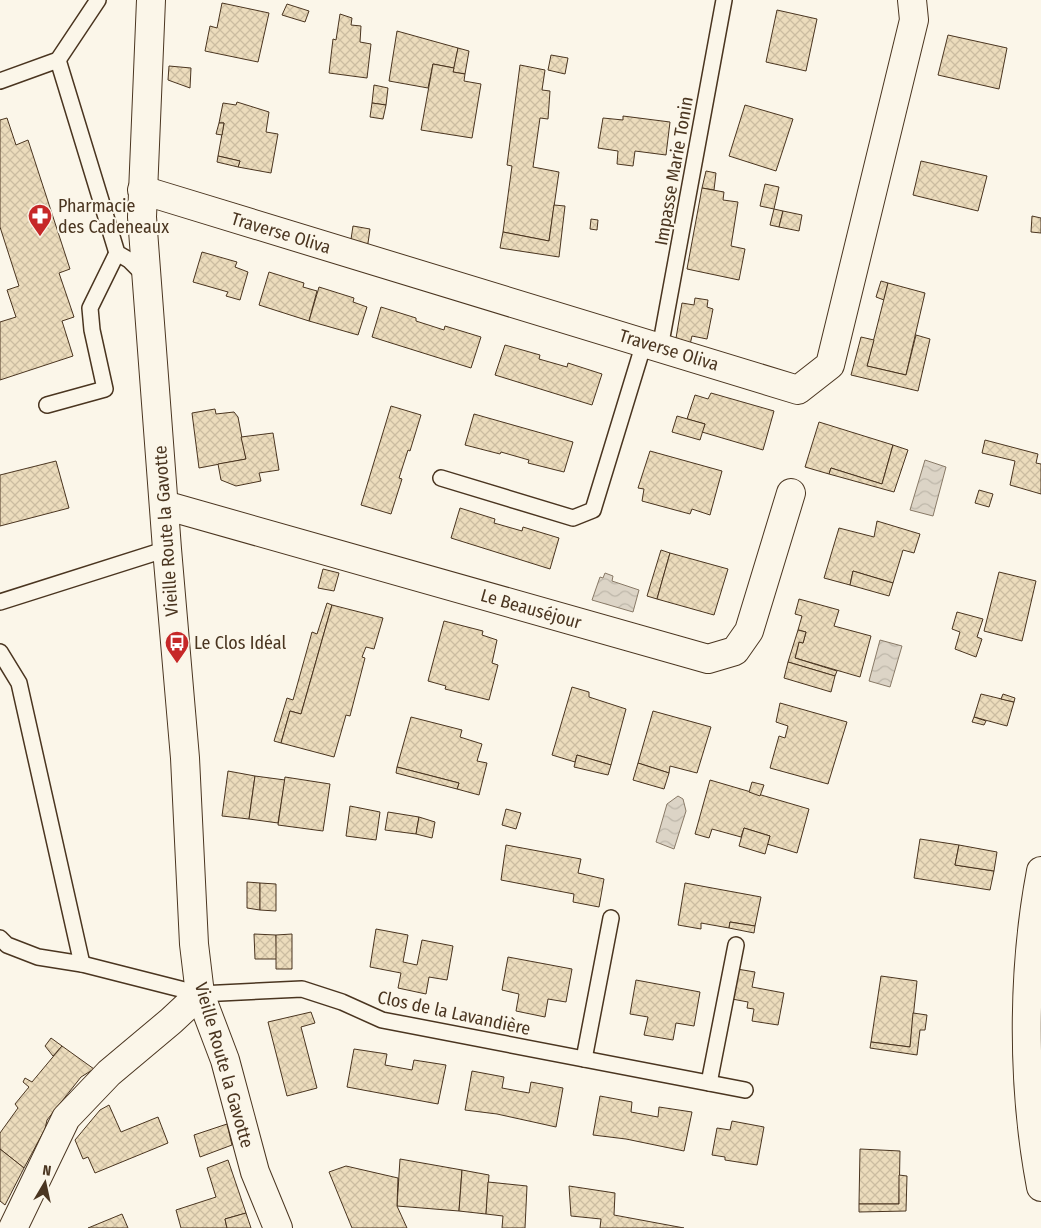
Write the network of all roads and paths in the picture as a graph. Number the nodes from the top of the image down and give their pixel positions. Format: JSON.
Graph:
{"nodes":[{"id":1,"x":98,"y":0,"type":"edge"},
{"id":2,"x":151,"y":0,"type":"edge"},
{"id":3,"x":724,"y":0,"type":"edge"},
{"id":4,"x":912,"y":0,"type":"edge"},
{"id":5,"x":58,"y":60,"type":"junction"},
{"id":6,"x":0,"y":81,"type":"edge"},
{"id":7,"x":142,"y":190,"type":"junction"},
{"id":8,"x":117,"y":254,"type":"junction"},
{"id":9,"x":147,"y":278,"type":"junction"},
{"id":10,"x":652,"y":346,"type":"junction"},
{"id":11,"x":46,"y":405,"type":"dead end"},
{"id":12,"x":441,"y":478,"type":"dead end"},
{"id":13,"x":791,"y":493,"type":"dead end"},
{"id":14,"x":164,"y":505,"type":"junction"},
{"id":15,"x":166,"y":549,"type":"junction"},
{"id":16,"x":0,"y":602,"type":"edge"},
{"id":17,"x":0,"y":652,"type":"edge"},
{"id":18,"x":1041,"y":871,"type":"edge"},
{"id":19,"x":612,"y":918,"type":"dead end"},
{"id":20,"x":0,"y":938,"type":"edge"},
{"id":21,"x":736,"y":945,"type":"dead end"},
{"id":22,"x":82,"y":964,"type":"junction"},
{"id":23,"x":200,"y":994,"type":"junction"},
{"id":24,"x":1035,"y":1048,"type":"edge"},
{"id":25,"x":584,"y":1059,"type":"junction"},
{"id":26,"x":709,"y":1082,"type":"junction"},
{"id":27,"x":745,"y":1090,"type":"dead end"},
{"id":28,"x":1041,"y":1187,"type":"edge"},
{"id":29,"x":13,"y":1228,"type":"edge"},
{"id":30,"x":278,"y":1228,"type":"edge"}],
"edges":[{"from":1,"to":5,"type":"lane"},
{"from":2,"to":7,"type":"street","name":"Vieille Route la Gavotte"},
{"from":3,"to":10,"type":"lane","name":"Impasse Marie Tonin"},
{"from":4,"to":10,"type":"street","name":"Traverse Oliva"},
{"from":5,"to":6,"type":"lane"},
{"from":5,"to":8,"type":"lane"},
{"from":7,"to":9,"type":"street","name":"Vieille Route la Gavotte"},
{"from":7,"to":10,"type":"street","name":"Traverse Oliva"},
{"from":8,"to":9,"type":"lane"},
{"from":8,"to":11,"type":"lane"},
{"from":9,"to":14,"type":"street","name":"Vieille Route la Gavotte"},
{"from":10,"to":12,"type":"lane","name":"Impasse Marie Tonin"},
{"from":13,"to":14,"type":"street","name":"Le Beauséjour"},
{"from":14,"to":15,"type":"street","name":"Vieille Route la Gavotte"},
{"from":15,"to":16,"type":"lane"},
{"from":15,"to":23,"type":"street","name":"Vieille Route la Gavotte"},
{"from":17,"to":22,"type":"lane"},
{"from":18,"to":24,"type":"street"},
{"from":19,"to":25,"type":"lane"},
{"from":20,"to":22,"type":"lane","name":"Clos de la Lavandière"},
{"from":21,"to":26,"type":"lane"},
{"from":22,"to":23,"type":"lane","name":"Clos de la Lavandière"},
{"from":23,"to":25,"type":"lane","name":"Clos de la Lavandière"},
{"from":23,"to":29,"type":"street"},
{"from":23,"to":30,"type":"street","name":"Vieille Route la Gavotte"},
{"from":24,"to":28,"type":"street"},
{"from":25,"to":26,"type":"lane","name":"Clos de la Lavandière"},
{"from":26,"to":27,"type":"lane","name":"Clos de la Lavandière"}]}
